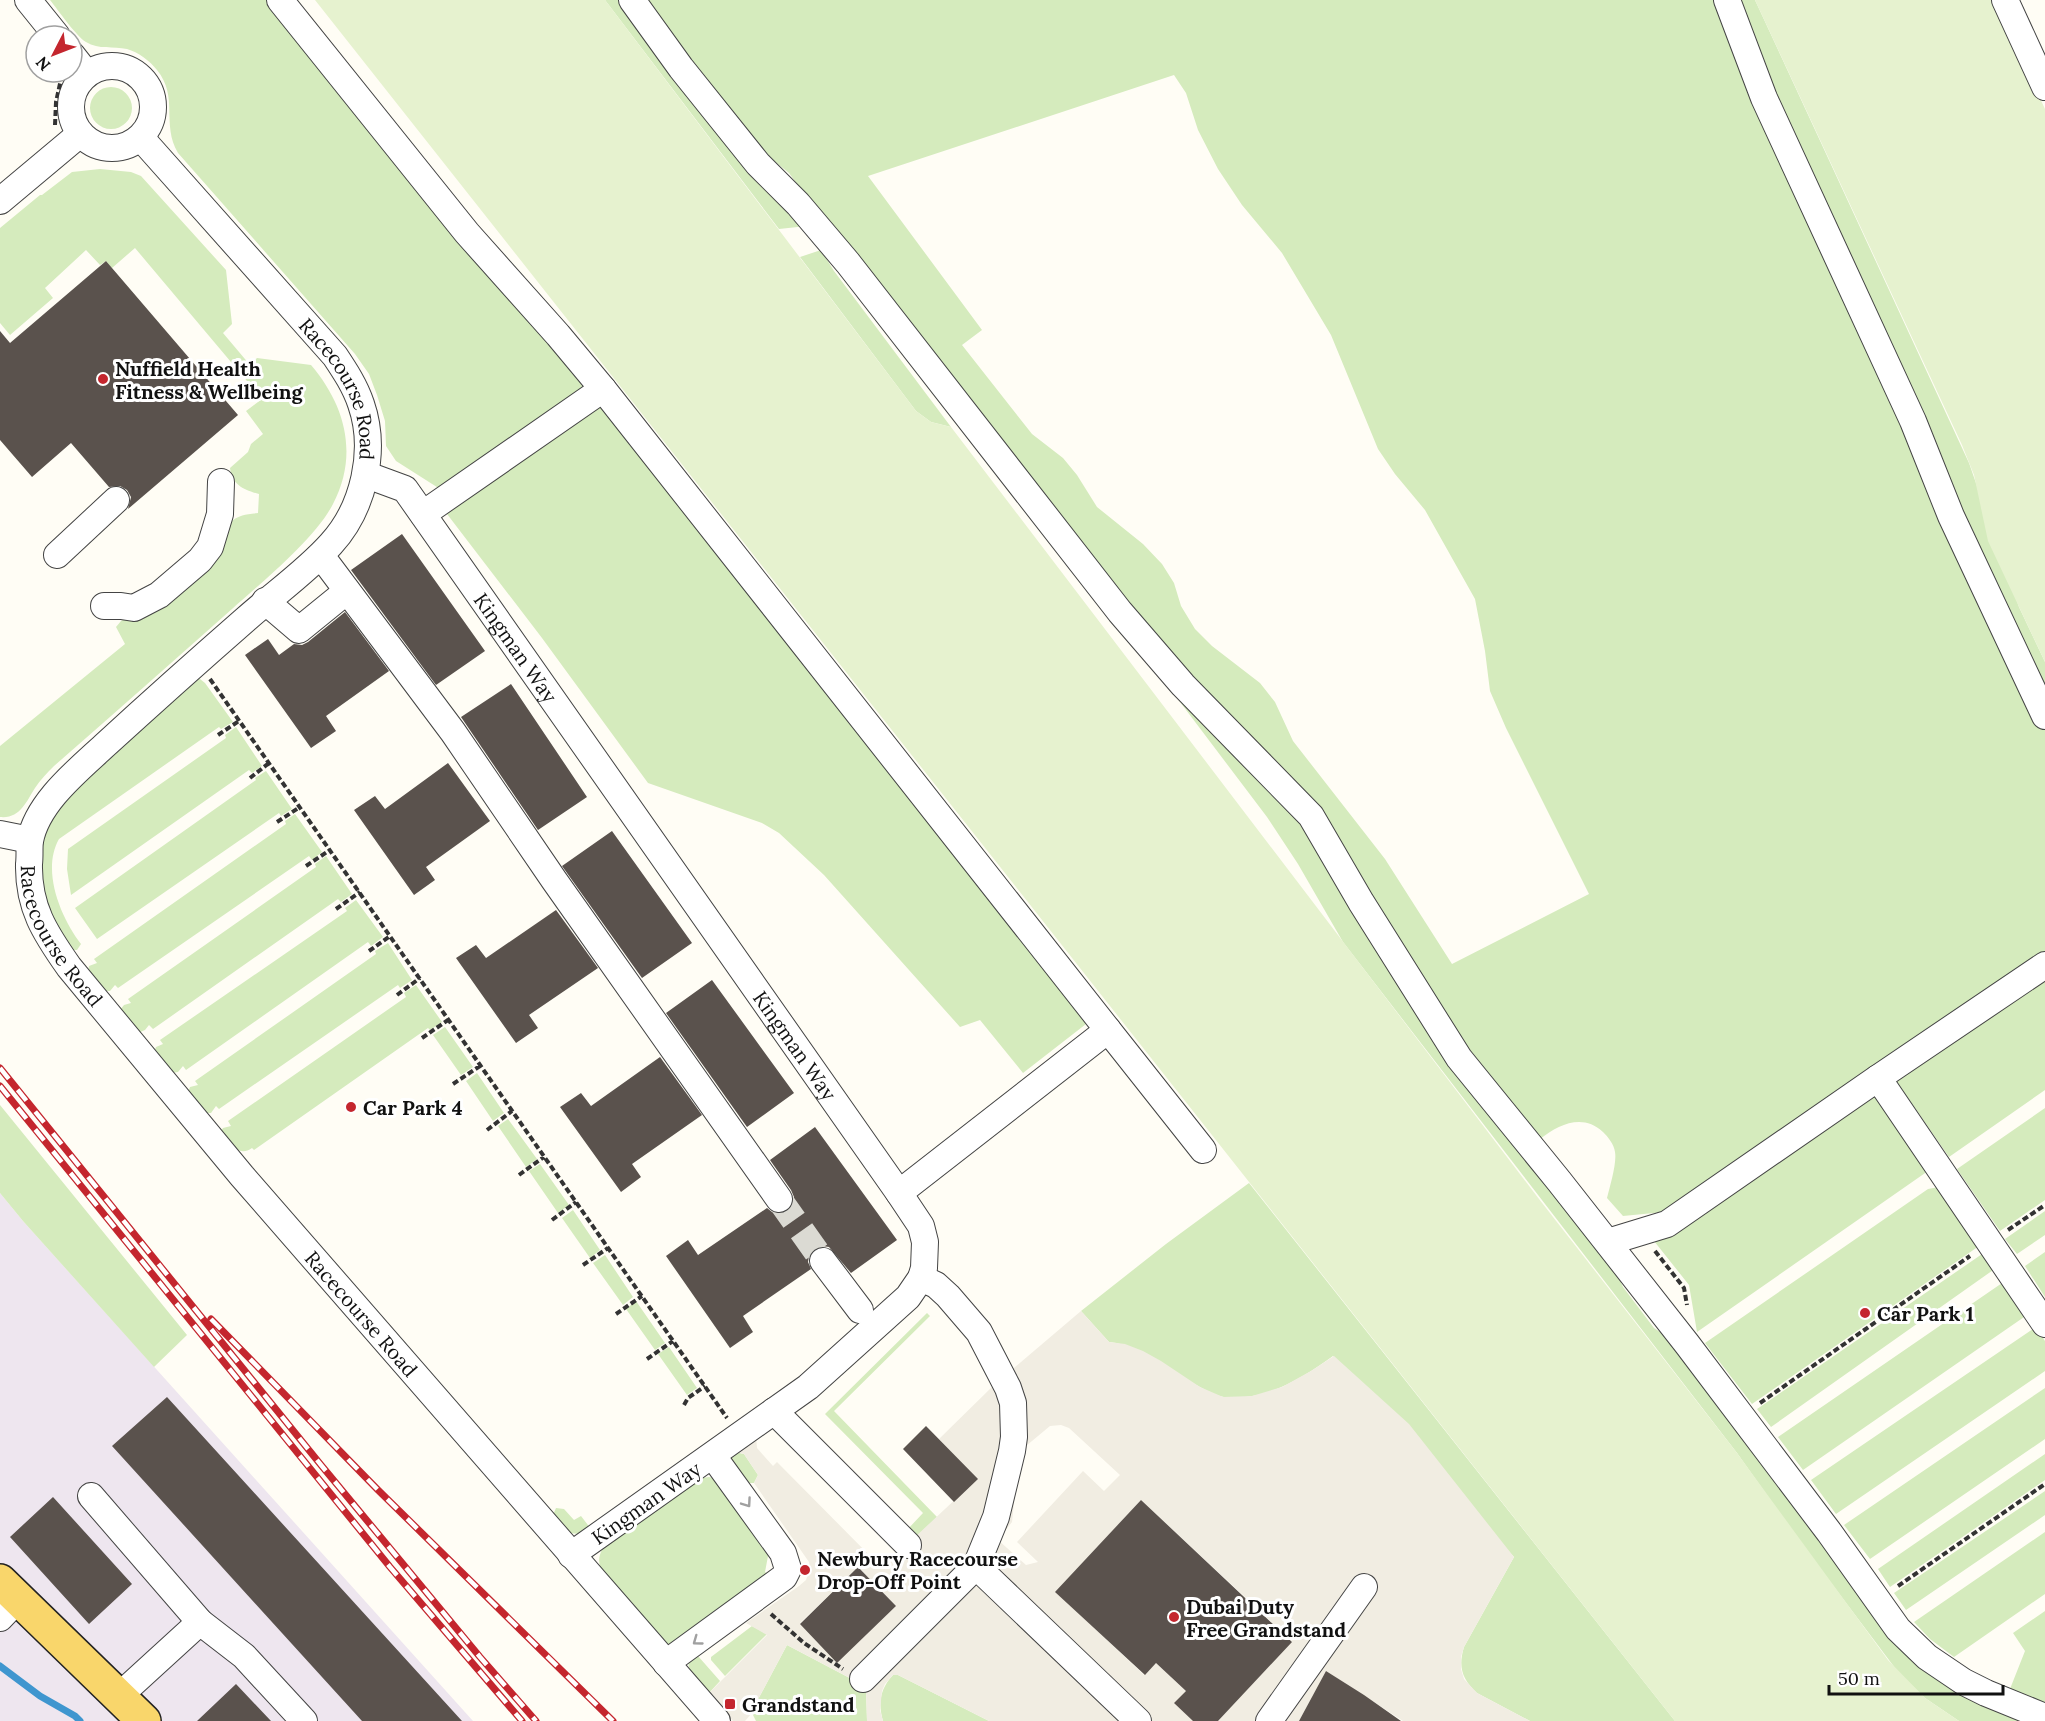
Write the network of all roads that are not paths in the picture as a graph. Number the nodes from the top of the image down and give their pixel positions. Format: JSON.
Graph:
{"nodes":[{"id":1,"x":28,"y":0,"type":"edge"},
{"id":2,"x":280,"y":0,"type":"edge"},
{"id":3,"x":632,"y":0,"type":"edge"},
{"id":4,"x":1727,"y":0,"type":"edge"},
{"id":5,"x":2005,"y":0,"type":"edge"},
{"id":6,"x":47,"y":24,"type":"edge"},
{"id":7,"x":84,"y":66,"type":"edge"},
{"id":8,"x":78,"y":84,"type":"edge"},
{"id":9,"x":2045,"y":87,"type":"edge"},
{"id":10,"x":80,"y":134,"type":"junction"},
{"id":11,"x":141,"y":138,"type":"junction"},
{"id":12,"x":0,"y":201,"type":"edge"},
{"id":13,"x":603,"y":389,"type":"junction"},
{"id":14,"x":366,"y":475,"type":"junction"},
{"id":15,"x":221,"y":482,"type":"dead end"},
{"id":16,"x":116,"y":500,"type":"dead end"},
{"id":17,"x":423,"y":514,"type":"junction"},
{"id":18,"x":57,"y":555,"type":"dead end"},
{"id":19,"x":318,"y":558,"type":"junction"},
{"id":20,"x":347,"y":591,"type":"junction"},
{"id":21,"x":265,"y":602,"type":"junction"},
{"id":22,"x":104,"y":606,"type":"dead end"},
{"id":23,"x":2045,"y":716,"type":"edge"},
{"id":24,"x":0,"y":834,"type":"edge"},
{"id":25,"x":30,"y":840,"type":"junction"},
{"id":26,"x":2045,"y":965,"type":"edge"},
{"id":27,"x":1108,"y":1030,"type":"junction"},
{"id":28,"x":1878,"y":1078,"type":"junction"},
{"id":29,"x":1203,"y":1150,"type":"dead end"},
{"id":30,"x":899,"y":1193,"type":"junction"},
{"id":31,"x":779,"y":1199,"type":"tunnel mouth"},
{"id":32,"x":1608,"y":1242,"type":"junction"},
{"id":33,"x":823,"y":1261,"type":"tunnel mouth"},
{"id":34,"x":921,"y":1278,"type":"junction"},
{"id":35,"x":871,"y":1317,"type":"junction"},
{"id":36,"x":2045,"y":1324,"type":"edge"},
{"id":37,"x":774,"y":1411,"type":"junction"},
{"id":38,"x":713,"y":1456,"type":"junction"},
{"id":39,"x":91,"y":1496,"type":"dead end"},
{"id":40,"x":908,"y":1545,"type":"dead end"},
{"id":41,"x":571,"y":1555,"type":"junction"},
{"id":42,"x":976,"y":1566,"type":"junction"},
{"id":43,"x":1364,"y":1587,"type":"dead end"},
{"id":44,"x":6,"y":1599,"type":"edge"},
{"id":45,"x":200,"y":1622,"type":"junction"},
{"id":46,"x":666,"y":1663,"type":"junction"},
{"id":47,"x":863,"y":1679,"type":"road end"},
{"id":48,"x":118,"y":1695,"type":"junction"},
{"id":49,"x":2045,"y":1718,"type":"edge"},
{"id":50,"x":144,"y":1721,"type":"edge"},
{"id":51,"x":304,"y":1721,"type":"edge"},
{"id":52,"x":717,"y":1721,"type":"edge"},
{"id":53,"x":1138,"y":1721,"type":"edge"},
{"id":54,"x":1269,"y":1721,"type":"edge"}],
"edges":[{"from":1,"to":6,"type":"street"},
{"from":2,"to":13,"type":"street"},
{"from":3,"to":32,"type":"street"},
{"from":4,"to":23,"type":"street"},
{"from":5,"to":9,"type":"street"},
{"from":7,"to":11,"type":"street"},
{"from":8,"to":10,"type":"street"},
{"from":10,"to":11,"type":"street"},
{"from":10,"to":12,"type":"street"},
{"from":11,"to":14,"type":"street","name":"Racecourse Road"},
{"from":13,"to":17,"type":"street"},
{"from":13,"to":27,"type":"street"},
{"from":14,"to":17,"type":"street","name":"Kingman Way"},
{"from":14,"to":19,"type":"street","name":"Racecourse Road"},
{"from":15,"to":22,"type":"street"},
{"from":16,"to":18,"type":"street"},
{"from":17,"to":30,"type":"street","name":"Kingman Way"},
{"from":19,"to":20,"type":"street"},
{"from":19,"to":21,"type":"street","name":"Racecourse Road"},
{"from":20,"to":21,"type":"street"},
{"from":20,"to":31,"type":"street"},
{"from":21,"to":25,"type":"street","name":"Racecourse Road"},
{"from":24,"to":25,"type":"street"},
{"from":25,"to":41,"type":"street","name":"Racecourse Road"},
{"from":26,"to":28,"type":"street"},
{"from":27,"to":29,"type":"street"},
{"from":27,"to":30,"type":"street"},
{"from":28,"to":32,"type":"street"},
{"from":28,"to":36,"type":"street"},
{"from":30,"to":34,"type":"street","name":"Kingman Way"},
{"from":32,"to":49,"type":"street"},
{"from":33,"to":35,"type":"street"},
{"from":34,"to":35,"type":"street","name":"Kingman Way"},
{"from":34,"to":42,"type":"street"},
{"from":35,"to":37,"type":"street","name":"Kingman Way"},
{"from":37,"to":38,"type":"street","name":"Kingman Way"},
{"from":37,"to":40,"type":"street"},
{"from":38,"to":41,"type":"street","name":"Kingman Way"},
{"from":38,"to":46,"type":"street","one_way":true},
{"from":39,"to":45,"type":"street"},
{"from":41,"to":46,"type":"street","name":"Racecourse Road"},
{"from":42,"to":47,"type":"street"},
{"from":42,"to":53,"type":"street"},
{"from":43,"to":54,"type":"street"},
{"from":44,"to":48,"type":"main road"},
{"from":45,"to":48,"type":"street"},
{"from":45,"to":51,"type":"street"},
{"from":46,"to":52,"type":"street","name":"Racecourse Road"},
{"from":48,"to":50,"type":"main road"}]}
